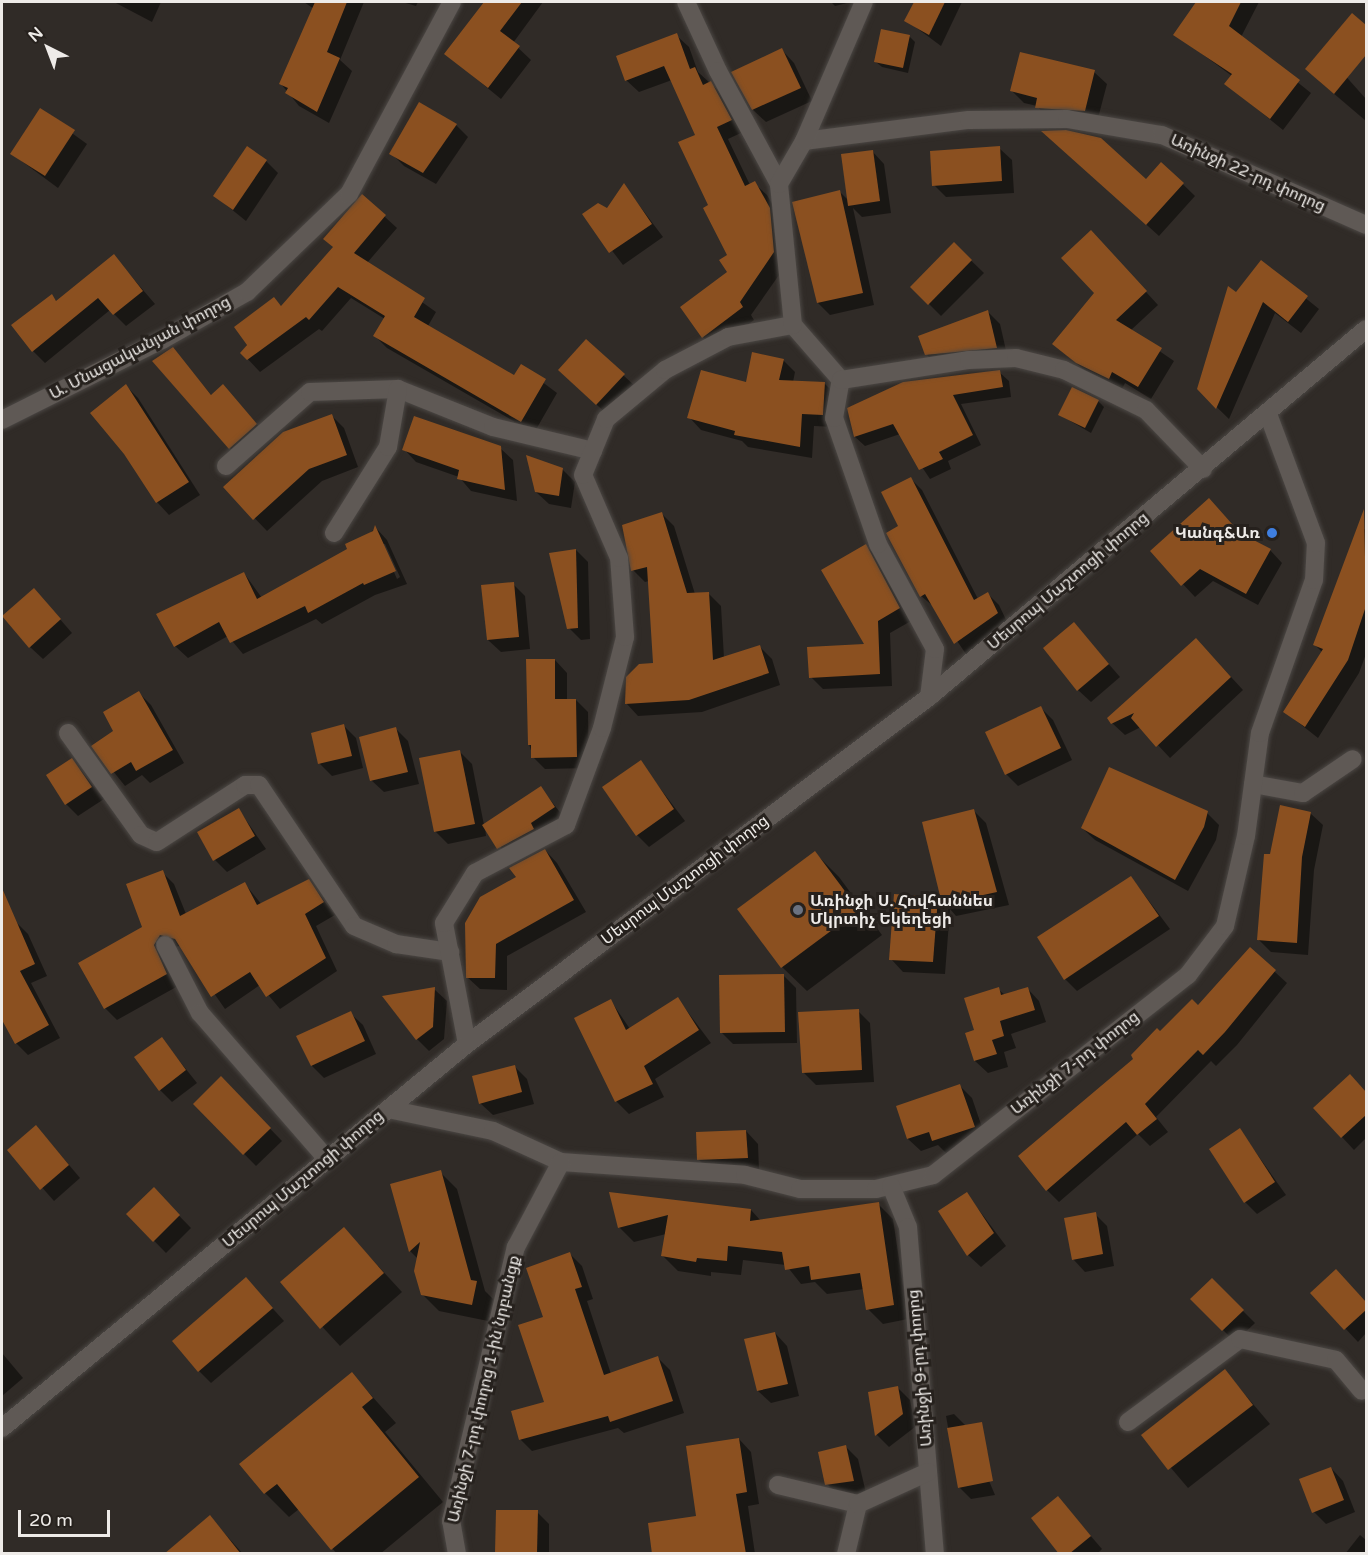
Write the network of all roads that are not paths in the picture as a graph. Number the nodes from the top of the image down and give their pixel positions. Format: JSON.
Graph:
{"nodes":[{"id":1,"x":452,"y":2,"type":"edge"},
{"id":2,"x":686,"y":2,"type":"edge"},
{"id":3,"x":864,"y":2,"type":"edge"},
{"id":4,"x":804,"y":141,"type":"junction"},
{"id":5,"x":779,"y":184,"type":"junction"},
{"id":6,"x":1366,"y":225,"type":"edge"},
{"id":7,"x":793,"y":325,"type":"junction"},
{"id":8,"x":1364,"y":334,"type":"edge"},
{"id":9,"x":841,"y":380,"type":"junction"},
{"id":10,"x":398,"y":389,"type":"junction"},
{"id":11,"x":1268,"y":414,"type":"junction"},
{"id":12,"x":2,"y":420,"type":"edge"},
{"id":13,"x":593,"y":451,"type":"junction"},
{"id":14,"x":226,"y":466,"type":"dead end"},
{"id":15,"x":1203,"y":469,"type":"junction"},
{"id":16,"x":334,"y":533,"type":"dead end"},
{"id":17,"x":928,"y":697,"type":"junction"},
{"id":18,"x":68,"y":733,"type":"dead end"},
{"id":19,"x":1353,"y":759,"type":"dead end"},
{"id":20,"x":1253,"y":784,"type":"junction"},
{"id":21,"x":165,"y":945,"type":"dead end"},
{"id":22,"x":450,"y":952,"type":"junction"},
{"id":23,"x":467,"y":1044,"type":"junction"},
{"id":24,"x":388,"y":1109,"type":"junction"},
{"id":25,"x":327,"y":1159,"type":"junction"},
{"id":26,"x":561,"y":1162,"type":"junction"},
{"id":27,"x":891,"y":1186,"type":"junction"},
{"id":28,"x":1365,"y":1391,"type":"edge"},
{"id":29,"x":1128,"y":1422,"type":"dead end"},
{"id":30,"x":2,"y":1428,"type":"edge"},
{"id":31,"x":928,"y":1472,"type":"junction"},
{"id":32,"x":778,"y":1485,"type":"dead end"},
{"id":33,"x":858,"y":1503,"type":"junction"},
{"id":34,"x":458,"y":1554,"type":"edge"},
{"id":35,"x":846,"y":1554,"type":"edge"},
{"id":36,"x":935,"y":1554,"type":"edge"}],
"edges":[{"from":1,"to":12,"type":"street","name":"Ա. Մնացականյան փողոց"},
{"from":2,"to":5,"type":"street"},
{"from":3,"to":4,"type":"street"},
{"from":4,"to":5,"type":"street"},
{"from":4,"to":6,"type":"street","name":"Առինջի 22-րդ փողոց"},
{"from":5,"to":7,"type":"street"},
{"from":7,"to":9,"type":"street"},
{"from":7,"to":13,"type":"street"},
{"from":8,"to":11,"type":"street","name":"Մեսրոպ Մաշտոցի փողոց"},
{"from":9,"to":15,"type":"street"},
{"from":9,"to":17,"type":"street"},
{"from":10,"to":13,"type":"street"},
{"from":10,"to":14,"type":"street"},
{"from":10,"to":16,"type":"street"},
{"from":11,"to":15,"type":"street","name":"Մեսրոպ Մաշտոցի փողոց"},
{"from":11,"to":20,"type":"street","name":"Առինջի 7-րդ փողոց"},
{"from":13,"to":22,"type":"street"},
{"from":15,"to":17,"type":"street","name":"Մեսրոպ Մաշտոցի փողոց"},
{"from":17,"to":23,"type":"street","name":"Մեսրոպ Մաշտոցի փողոց"},
{"from":18,"to":22,"type":"street"},
{"from":19,"to":20,"type":"street"},
{"from":20,"to":27,"type":"street","name":"Առինջի 7-րդ փողոց"},
{"from":21,"to":25,"type":"street"},
{"from":22,"to":23,"type":"street"},
{"from":23,"to":24,"type":"street","name":"Մեսրոպ Մաշտոցի փողոց"},
{"from":24,"to":25,"type":"street","name":"Մեսրոպ Մաշտոցի փողոց"},
{"from":24,"to":26,"type":"street","name":"Առինջի 7-րդ փողոց"},
{"from":25,"to":30,"type":"street","name":"Մեսրոպ Մաշտոցի փողոց"},
{"from":26,"to":27,"type":"street","name":"Առինջի 7-րդ փողոց"},
{"from":26,"to":34,"type":"street","name":"Առինջի 7-րդ փողոց 1-ին նրբանցք"},
{"from":27,"to":31,"type":"street","name":"Առինջի 9-րդ փողոց"},
{"from":28,"to":29,"type":"street"},
{"from":31,"to":33,"type":"street"},
{"from":31,"to":36,"type":"street","name":"Առինջի 9-րդ փողոց"},
{"from":32,"to":33,"type":"street"},
{"from":33,"to":35,"type":"street"}]}
